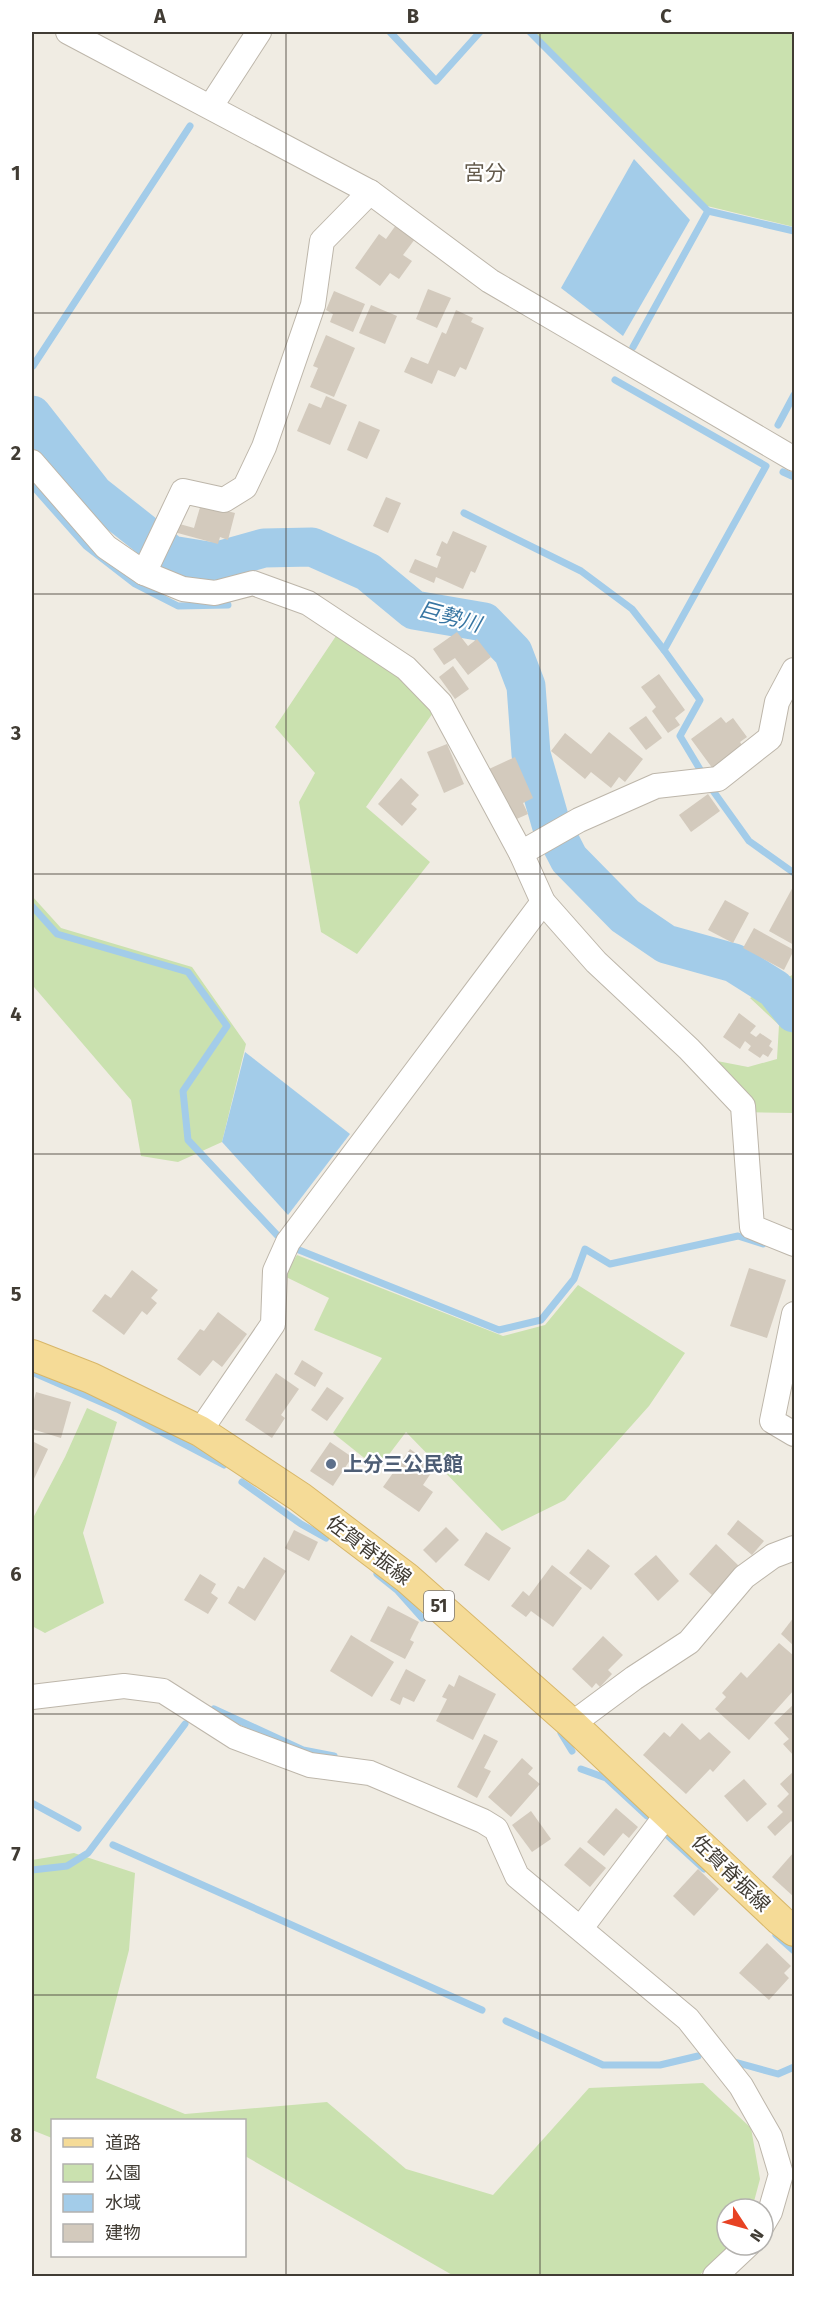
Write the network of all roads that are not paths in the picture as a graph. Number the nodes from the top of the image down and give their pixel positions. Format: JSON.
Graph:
{"nodes":[{"id":1,"x":68,"y":32,"type":"edge"},
{"id":2,"x":259,"y":32,"type":"edge"},
{"id":3,"x":211,"y":106,"type":"junction"},
{"id":4,"x":370,"y":192,"type":"junction"},
{"id":5,"x":795,"y":459,"type":"edge"},
{"id":6,"x":32,"y":462,"type":"edge"},
{"id":7,"x":144,"y":573,"type":"junction"},
{"id":8,"x":795,"y":670,"type":"edge"},
{"id":9,"x":527,"y":849,"type":"junction"},
{"id":10,"x":543,"y":902,"type":"junction"},
{"id":11,"x":795,"y":1244,"type":"edge"},
{"id":12,"x":795,"y":1314,"type":"edge"},
{"id":13,"x":32,"y":1355,"type":"edge"},
{"id":14,"x":200,"y":1431,"type":"junction"},
{"id":15,"x":795,"y":1434,"type":"edge"},
{"id":16,"x":795,"y":1548,"type":"edge"},
{"id":17,"x":32,"y":1697,"type":"edge"},
{"id":18,"x":572,"y":1724,"type":"junction"},
{"id":19,"x":668,"y":1813,"type":"junction"},
{"id":20,"x":581,"y":1928,"type":"junction"},
{"id":21,"x":795,"y":1931,"type":"edge"},
{"id":22,"x":774,"y":2197,"type":"edge"},
{"id":23,"x":736,"y":2257,"type":"edge"},
{"id":24,"x":715,"y":2277,"type":"edge"}],
"edges":[{"from":1,"to":3,"type":"street"},
{"from":2,"to":3,"type":"street"},
{"from":3,"to":4,"type":"street"},
{"from":4,"to":5,"type":"street"},
{"from":4,"to":7,"type":"street"},
{"from":6,"to":7,"type":"street"},
{"from":7,"to":9,"type":"street"},
{"from":8,"to":9,"type":"street"},
{"from":9,"to":10,"type":"street"},
{"from":10,"to":11,"type":"street"},
{"from":10,"to":14,"type":"street"},
{"from":12,"to":15,"type":"street"},
{"from":13,"to":14,"type":"main road","name":"佐賀脊振線","number":"51"},
{"from":14,"to":18,"type":"main road","name":"佐賀脊振線","number":"51"},
{"from":16,"to":18,"type":"street"},
{"from":17,"to":20,"type":"street"},
{"from":18,"to":19,"type":"main road","name":"佐賀脊振線","number":"51"},
{"from":19,"to":20,"type":"street"},
{"from":19,"to":21,"type":"main road","name":"佐賀脊振線","number":"51"},
{"from":20,"to":22,"type":"street"},
{"from":23,"to":24,"type":"street"}]}
